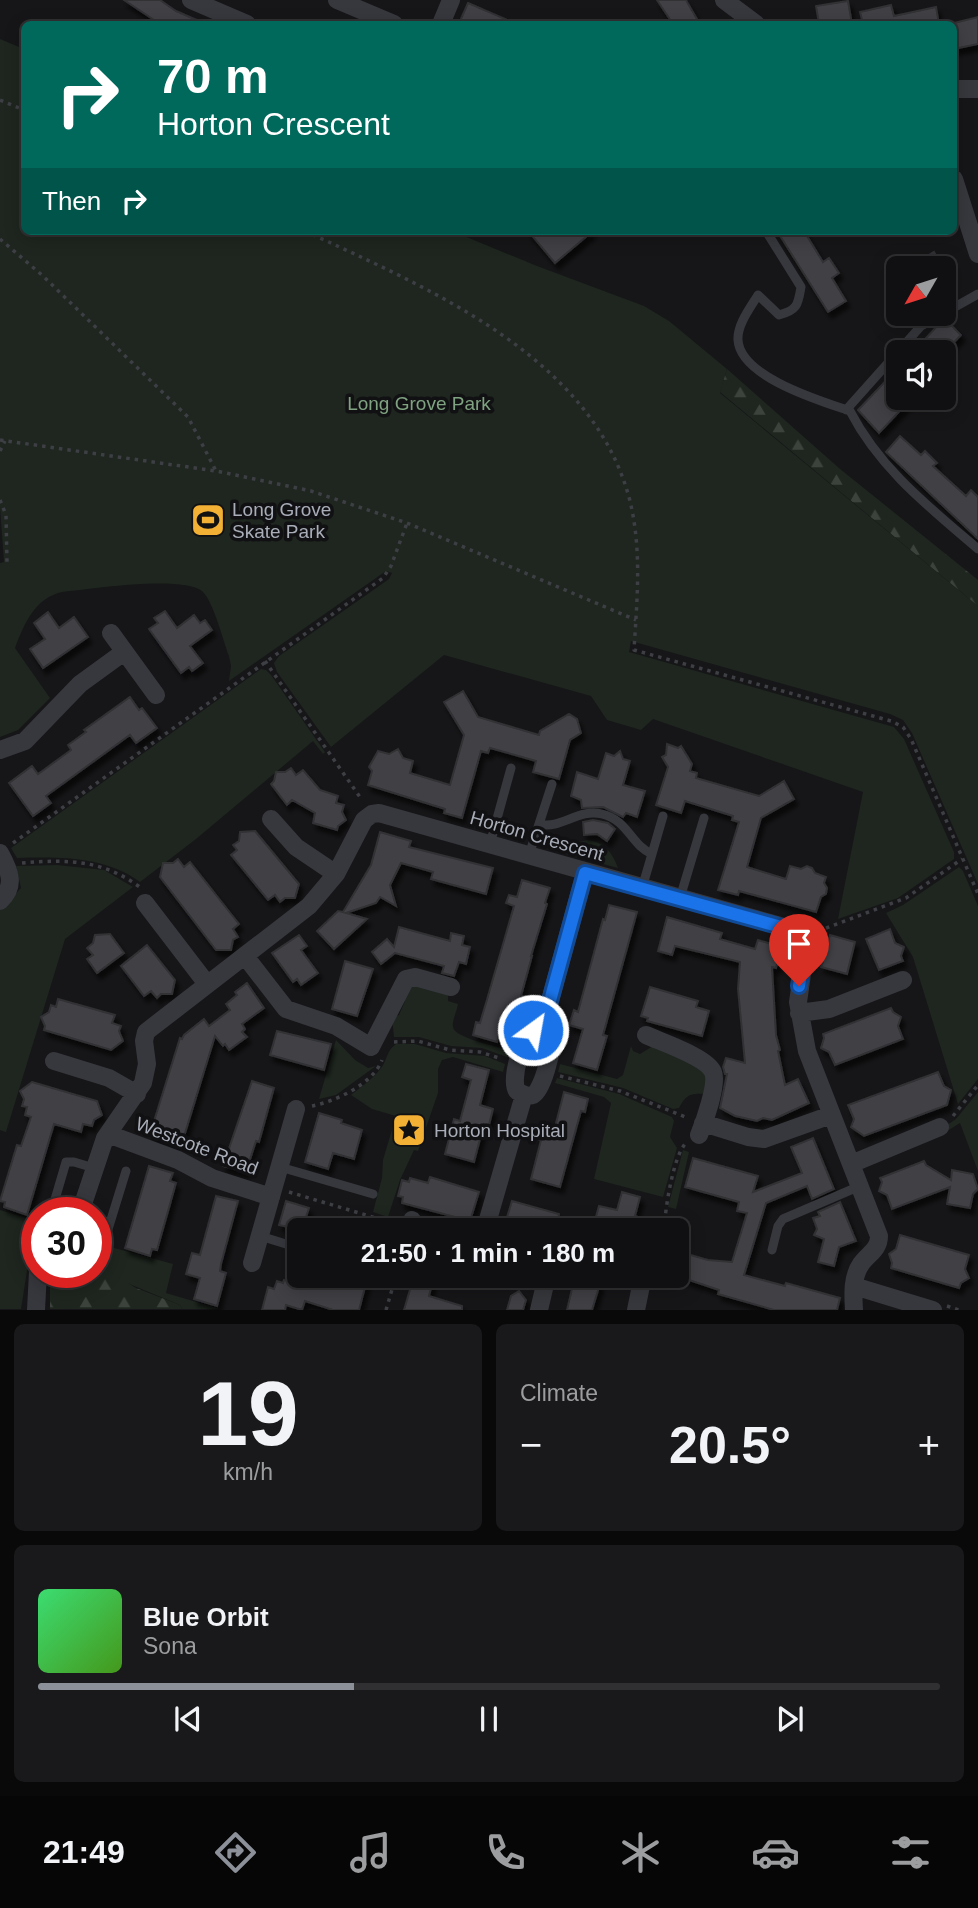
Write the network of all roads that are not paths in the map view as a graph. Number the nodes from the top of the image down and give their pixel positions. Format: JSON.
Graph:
{"nodes":[{"id":1,"x":191,"y":0,"type":"edge"},
{"id":2,"x":337,"y":0,"type":"edge"},
{"id":3,"x":451,"y":0,"type":"edge"},
{"id":4,"x":724,"y":0,"type":"edge"},
{"id":5,"x":358,"y":18,"type":"edge"},
{"id":6,"x":240,"y":21,"type":"edge"},
{"id":7,"x":376,"y":21,"type":"edge"},
{"id":8,"x":441,"y":21,"type":"edge"},
{"id":9,"x":752,"y":21,"type":"edge"},
{"id":10,"x":978,"y":89,"type":"edge"},
{"id":11,"x":957,"y":93,"type":"edge"},
{"id":12,"x":957,"y":188,"type":"edge"},
{"id":13,"x":768,"y":235,"type":"edge"},
{"id":14,"x":978,"y":254,"type":"edge"},
{"id":15,"x":978,"y":294,"type":"edge"},
{"id":16,"x":846,"y":410,"type":"junction"},
{"id":17,"x":978,"y":549,"type":"edge"},
{"id":18,"x":111,"y":634,"type":"dead end"},
{"id":19,"x":124,"y":652,"type":"junction"},
{"id":20,"x":156,"y":695,"type":"dead end"},
{"id":21,"x":0,"y":750,"type":"edge"},
{"id":22,"x":511,"y":768,"type":"dead end"},
{"id":23,"x":552,"y":784,"type":"dead end"},
{"id":24,"x":663,"y":816,"type":"dead end"},
{"id":25,"x":704,"y":818,"type":"dead end"},
{"id":26,"x":271,"y":819,"type":"dead end"},
{"id":27,"x":539,"y":824,"type":"junction"},
{"id":28,"x":490,"y":844,"type":"junction"},
{"id":29,"x":652,"y":854,"type":"junction"},
{"id":30,"x":6,"y":855,"type":"edge"},
{"id":31,"x":529,"y":855,"type":"junction"},
{"id":32,"x":585,"y":873,"type":"junction"},
{"id":33,"x":336,"y":874,"type":"junction"},
{"id":34,"x":642,"y":888,"type":"junction"},
{"id":35,"x":680,"y":898,"type":"junction"},
{"id":36,"x":0,"y":901,"type":"edge"},
{"id":37,"x":145,"y":903,"type":"road end"},
{"id":38,"x":245,"y":956,"type":"junction"},
{"id":39,"x":903,"y":980,"type":"dead end"},
{"id":40,"x":207,"y":984,"type":"junction"},
{"id":41,"x":452,"y":987,"type":"dead end"},
{"id":42,"x":799,"y":1013,"type":"junction"},
{"id":43,"x":542,"y":1030,"type":"junction"},
{"id":44,"x":646,"y":1035,"type":"dead end"},
{"id":45,"x":54,"y":1061,"type":"dead end"},
{"id":46,"x":137,"y":1094,"type":"junction"},
{"id":47,"x":524,"y":1095,"type":"junction"},
{"id":48,"x":296,"y":1109,"type":"road end"},
{"id":49,"x":831,"y":1115,"type":"junction"},
{"id":50,"x":940,"y":1127,"type":"road end"},
{"id":51,"x":108,"y":1134,"type":"junction"},
{"id":52,"x":851,"y":1164,"type":"junction"},
{"id":53,"x":279,"y":1167,"type":"junction"},
{"id":54,"x":94,"y":1168,"type":"junction"},
{"id":55,"x":127,"y":1171,"type":"dead end"},
{"id":56,"x":860,"y":1186,"type":"junction"},
{"id":57,"x":272,"y":1193,"type":"junction"},
{"id":58,"x":373,"y":1194,"type":"dead end"},
{"id":59,"x":56,"y":1197,"type":"edge"},
{"id":60,"x":85,"y":1197,"type":"edge"},
{"id":61,"x":112,"y":1217,"type":"edge"},
{"id":62,"x":488,"y":1218,"type":"edge"},
{"id":63,"x":260,"y":1236,"type":"junction"},
{"id":64,"x":287,"y":1244,"type":"edge"},
{"id":65,"x":772,"y":1250,"type":"dead end"},
{"id":66,"x":253,"y":1264,"type":"dead end"},
{"id":67,"x":854,"y":1286,"type":"junction"},
{"id":68,"x":37,"y":1288,"type":"edge"},
{"id":69,"x":542,"y":1288,"type":"edge"},
{"id":70,"x":640,"y":1288,"type":"edge"},
{"id":71,"x":636,"y":1309,"type":"edge"},
{"id":72,"x":36,"y":1310,"type":"edge"},
{"id":73,"x":539,"y":1310,"type":"edge"},
{"id":74,"x":854,"y":1310,"type":"edge"},
{"id":75,"x":933,"y":1310,"type":"edge"}],
"edges":[{"from":1,"to":6,"type":"street"},
{"from":2,"to":5,"type":"street"},
{"from":3,"to":8,"type":"street"},
{"from":4,"to":9,"type":"street"},
{"from":5,"to":7,"type":"street"},
{"from":10,"to":11,"type":"street"},
{"from":12,"to":14,"type":"street"},
{"from":13,"to":16,"type":"lane"},
{"from":15,"to":16,"type":"lane"},
{"from":16,"to":17,"type":"lane"},
{"from":18,"to":19,"type":"street"},
{"from":19,"to":20,"type":"street"},
{"from":19,"to":21,"type":"street"},
{"from":22,"to":28,"type":"lane"},
{"from":23,"to":27,"type":"lane"},
{"from":24,"to":29,"type":"lane"},
{"from":25,"to":35,"type":"lane"},
{"from":26,"to":33,"type":"street"},
{"from":27,"to":29,"type":"lane"},
{"from":27,"to":31,"type":"lane"},
{"from":28,"to":31,"type":"street","name":"Horton Crescent"},
{"from":28,"to":33,"type":"street","name":"Horton Crescent"},
{"from":29,"to":34,"type":"lane"},
{"from":30,"to":36,"type":"street"},
{"from":31,"to":32,"type":"street","name":"Horton Crescent"},
{"from":32,"to":34,"type":"street","name":"Horton Crescent"},
{"from":32,"to":43,"type":"street"},
{"from":33,"to":38,"type":"street"},
{"from":34,"to":35,"type":"street","name":"Horton Crescent"},
{"from":35,"to":42,"type":"street","name":"Horton Crescent"},
{"from":37,"to":40,"type":"street"},
{"from":38,"to":40,"type":"street"},
{"from":38,"to":41,"type":"street"},
{"from":39,"to":42,"type":"street"},
{"from":40,"to":46,"type":"street"},
{"from":42,"to":49,"type":"street"},
{"from":43,"to":47,"type":"street"},
{"from":43,"to":47,"type":"street"},
{"from":44,"to":49,"type":"street"},
{"from":45,"to":46,"type":"street"},
{"from":46,"to":51,"type":"street"},
{"from":47,"to":62,"type":"street"},
{"from":48,"to":53,"type":"street"},
{"from":49,"to":52,"type":"street"},
{"from":50,"to":52,"type":"street"},
{"from":51,"to":54,"type":"street"},
{"from":51,"to":57,"type":"street","name":"Westcote Road"},
{"from":52,"to":56,"type":"street"},
{"from":53,"to":57,"type":"street"},
{"from":53,"to":58,"type":"lane"},
{"from":54,"to":59,"type":"lane"},
{"from":54,"to":60,"type":"street"},
{"from":55,"to":61,"type":"lane"},
{"from":56,"to":65,"type":"lane"},
{"from":56,"to":67,"type":"street"},
{"from":57,"to":63,"type":"street"},
{"from":63,"to":64,"type":"lane"},
{"from":63,"to":66,"type":"street"},
{"from":67,"to":74,"type":"street"},
{"from":67,"to":75,"type":"street"},
{"from":68,"to":72,"type":"street"},
{"from":69,"to":73,"type":"street"},
{"from":70,"to":71,"type":"street"}]}
